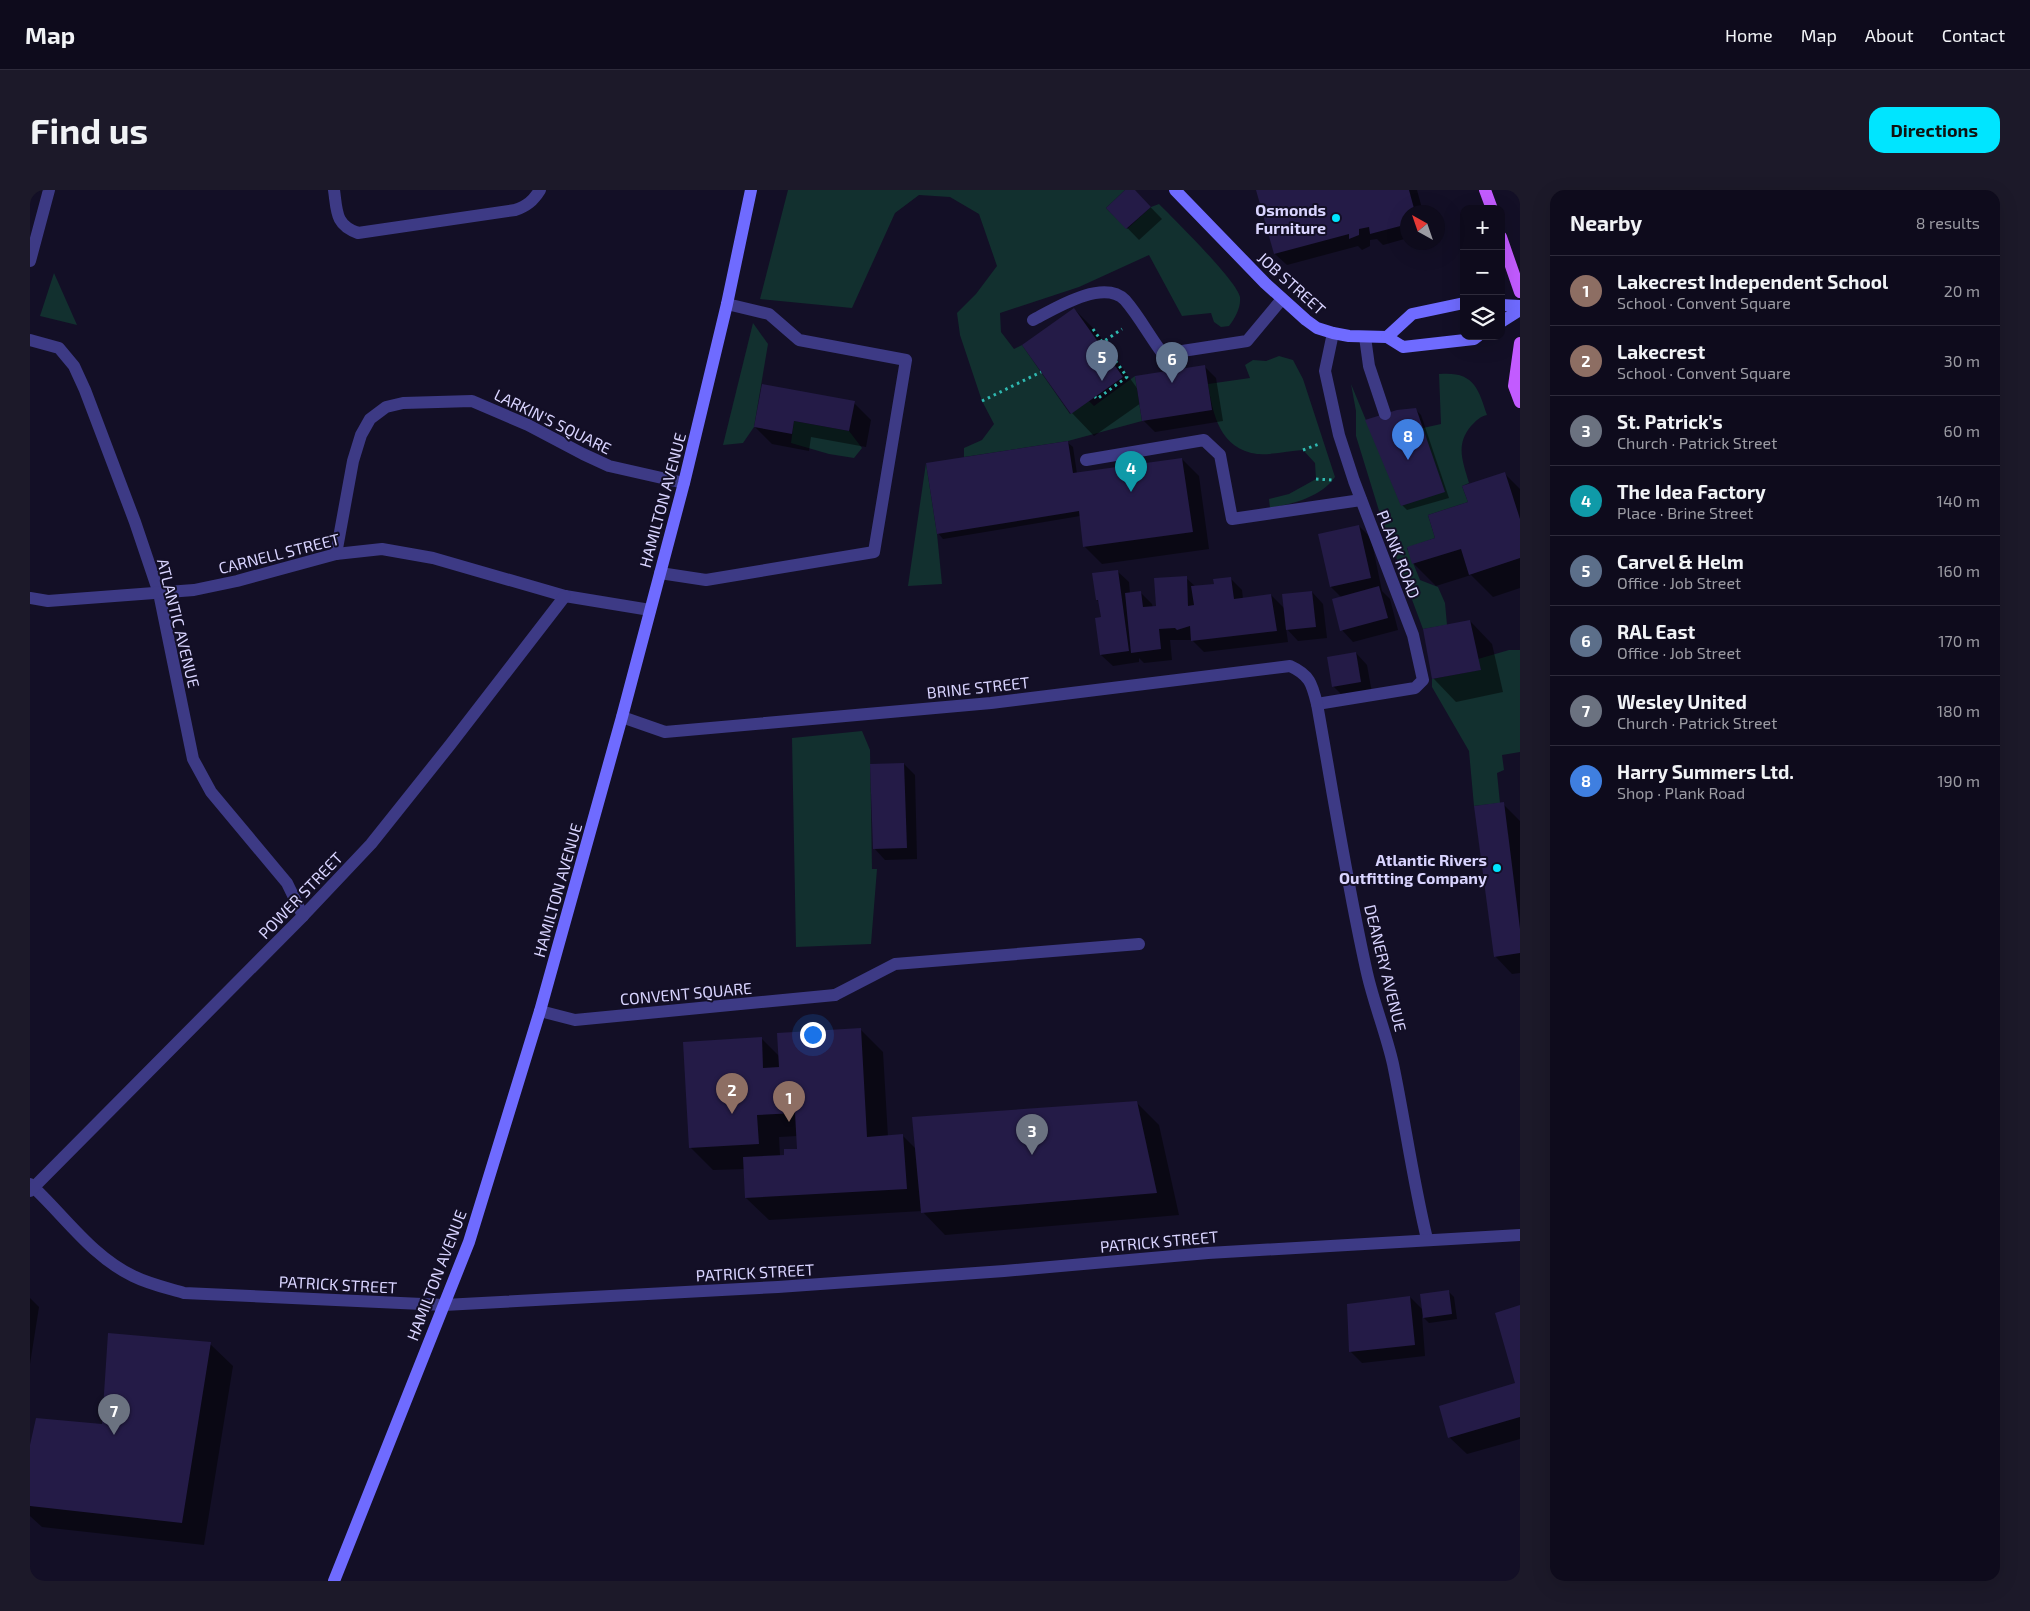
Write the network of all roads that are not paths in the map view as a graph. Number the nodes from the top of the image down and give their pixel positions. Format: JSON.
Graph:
{"nodes":[{"id":1,"x":49,"y":190,"type":"edge"},
{"id":2,"x":334,"y":190,"type":"edge"},
{"id":3,"x":540,"y":190,"type":"edge"},
{"id":4,"x":751,"y":190,"type":"edge"},
{"id":5,"x":1175,"y":190,"type":"edge"},
{"id":6,"x":1485,"y":190,"type":"edge"},
{"id":7,"x":1491,"y":205,"type":"edge"},
{"id":8,"x":1505,"y":249,"type":"edge"},
{"id":9,"x":30,"y":261,"type":"edge"},
{"id":10,"x":1520,"y":292,"type":"edge"},
{"id":11,"x":1282,"y":299,"type":"junction"},
{"id":12,"x":727,"y":304,"type":"junction"},
{"id":13,"x":1460,"y":305,"type":"edge"},
{"id":14,"x":1505,"y":306,"type":"edge"},
{"id":15,"x":1520,"y":308,"type":"edge"},
{"id":16,"x":1505,"y":319,"type":"edge"},
{"id":17,"x":1033,"y":320,"type":"dead end"},
{"id":18,"x":1332,"y":334,"type":"junction"},
{"id":19,"x":1387,"y":336,"type":"junction"},
{"id":20,"x":1365,"y":337,"type":"junction"},
{"id":21,"x":30,"y":340,"type":"edge"},
{"id":22,"x":1468,"y":340,"type":"edge"},
{"id":23,"x":1520,"y":343,"type":"edge"},
{"id":24,"x":1520,"y":402,"type":"edge"},
{"id":25,"x":1385,"y":414,"type":"dead end"},
{"id":26,"x":1086,"y":460,"type":"dead end"},
{"id":27,"x":684,"y":482,"type":"junction"},
{"id":28,"x":1361,"y":500,"type":"junction"},
{"id":29,"x":336,"y":554,"type":"junction"},
{"id":30,"x":660,"y":572,"type":"junction"},
{"id":31,"x":159,"y":593,"type":"junction"},
{"id":32,"x":565,"y":596,"type":"junction"},
{"id":33,"x":30,"y":598,"type":"edge"},
{"id":34,"x":650,"y":610,"type":"junction"},
{"id":35,"x":1317,"y":704,"type":"junction"},
{"id":36,"x":622,"y":717,"type":"junction"},
{"id":37,"x":303,"y":916,"type":"junction"},
{"id":38,"x":1139,"y":944,"type":"dead end"},
{"id":39,"x":540,"y":1011,"type":"junction"},
{"id":40,"x":31,"y":1188,"type":"edge"},
{"id":41,"x":1520,"y":1235,"type":"edge"},
{"id":42,"x":1427,"y":1239,"type":"junction"},
{"id":43,"x":444,"y":1305,"type":"junction"},
{"id":44,"x":334,"y":1581,"type":"edge"}],
"edges":[{"from":1,"to":9,"type":"street"},
{"from":2,"to":3,"type":"street"},
{"from":4,"to":12,"type":"street","name":"HAMILTON AVENUE"},
{"from":5,"to":11,"type":"street","name":"JOB STREET"},
{"from":6,"to":7,"type":"main road"},
{"from":8,"to":10,"type":"main road"},
{"from":11,"to":17,"type":"street"},
{"from":11,"to":18,"type":"street","name":"JOB STREET"},
{"from":12,"to":27,"type":"street","name":"HAMILTON AVENUE"},
{"from":12,"to":30,"type":"street"},
{"from":13,"to":19,"type":"street"},
{"from":14,"to":15,"type":"street"},
{"from":15,"to":16,"type":"street"},
{"from":18,"to":20,"type":"street","name":"JOB STREET"},
{"from":18,"to":28,"type":"street","name":"PLANK ROAD"},
{"from":19,"to":20,"type":"street","name":"JOB STREET"},
{"from":19,"to":22,"type":"street","name":"JOB STREET"},
{"from":20,"to":25,"type":"street"},
{"from":21,"to":31,"type":"street","name":"ATLANTIC AVENUE"},
{"from":23,"to":24,"type":"main road"},
{"from":26,"to":28,"type":"street"},
{"from":27,"to":29,"type":"street","name":"LARKIN'S SQUARE"},
{"from":27,"to":30,"type":"street","name":"HAMILTON AVENUE"},
{"from":28,"to":35,"type":"street","name":"PLANK ROAD"},
{"from":29,"to":31,"type":"street","name":"CARNELL STREET"},
{"from":29,"to":32,"type":"street","name":"CARNELL STREET"},
{"from":30,"to":34,"type":"street","name":"HAMILTON AVENUE"},
{"from":31,"to":33,"type":"street","name":"CARNELL STREET"},
{"from":31,"to":37,"type":"street","name":"ATLANTIC AVENUE"},
{"from":32,"to":34,"type":"street","name":"CARNELL STREET"},
{"from":32,"to":37,"type":"street","name":"POWER STREET"},
{"from":34,"to":36,"type":"street","name":"HAMILTON AVENUE"},
{"from":35,"to":36,"type":"street","name":"BRINE STREET"},
{"from":35,"to":42,"type":"street","name":"DEANERY AVENUE"},
{"from":36,"to":39,"type":"street","name":"HAMILTON AVENUE"},
{"from":37,"to":40,"type":"street","name":"POWER STREET"},
{"from":38,"to":39,"type":"street","name":"CONVENT SQUARE"},
{"from":39,"to":43,"type":"street","name":"HAMILTON AVENUE"},
{"from":40,"to":43,"type":"street","name":"PATRICK STREET"},
{"from":41,"to":42,"type":"street","name":"PATRICK STREET"},
{"from":42,"to":43,"type":"street","name":"PATRICK STREET"},
{"from":43,"to":44,"type":"street","name":"HAMILTON AVENUE"}]}
